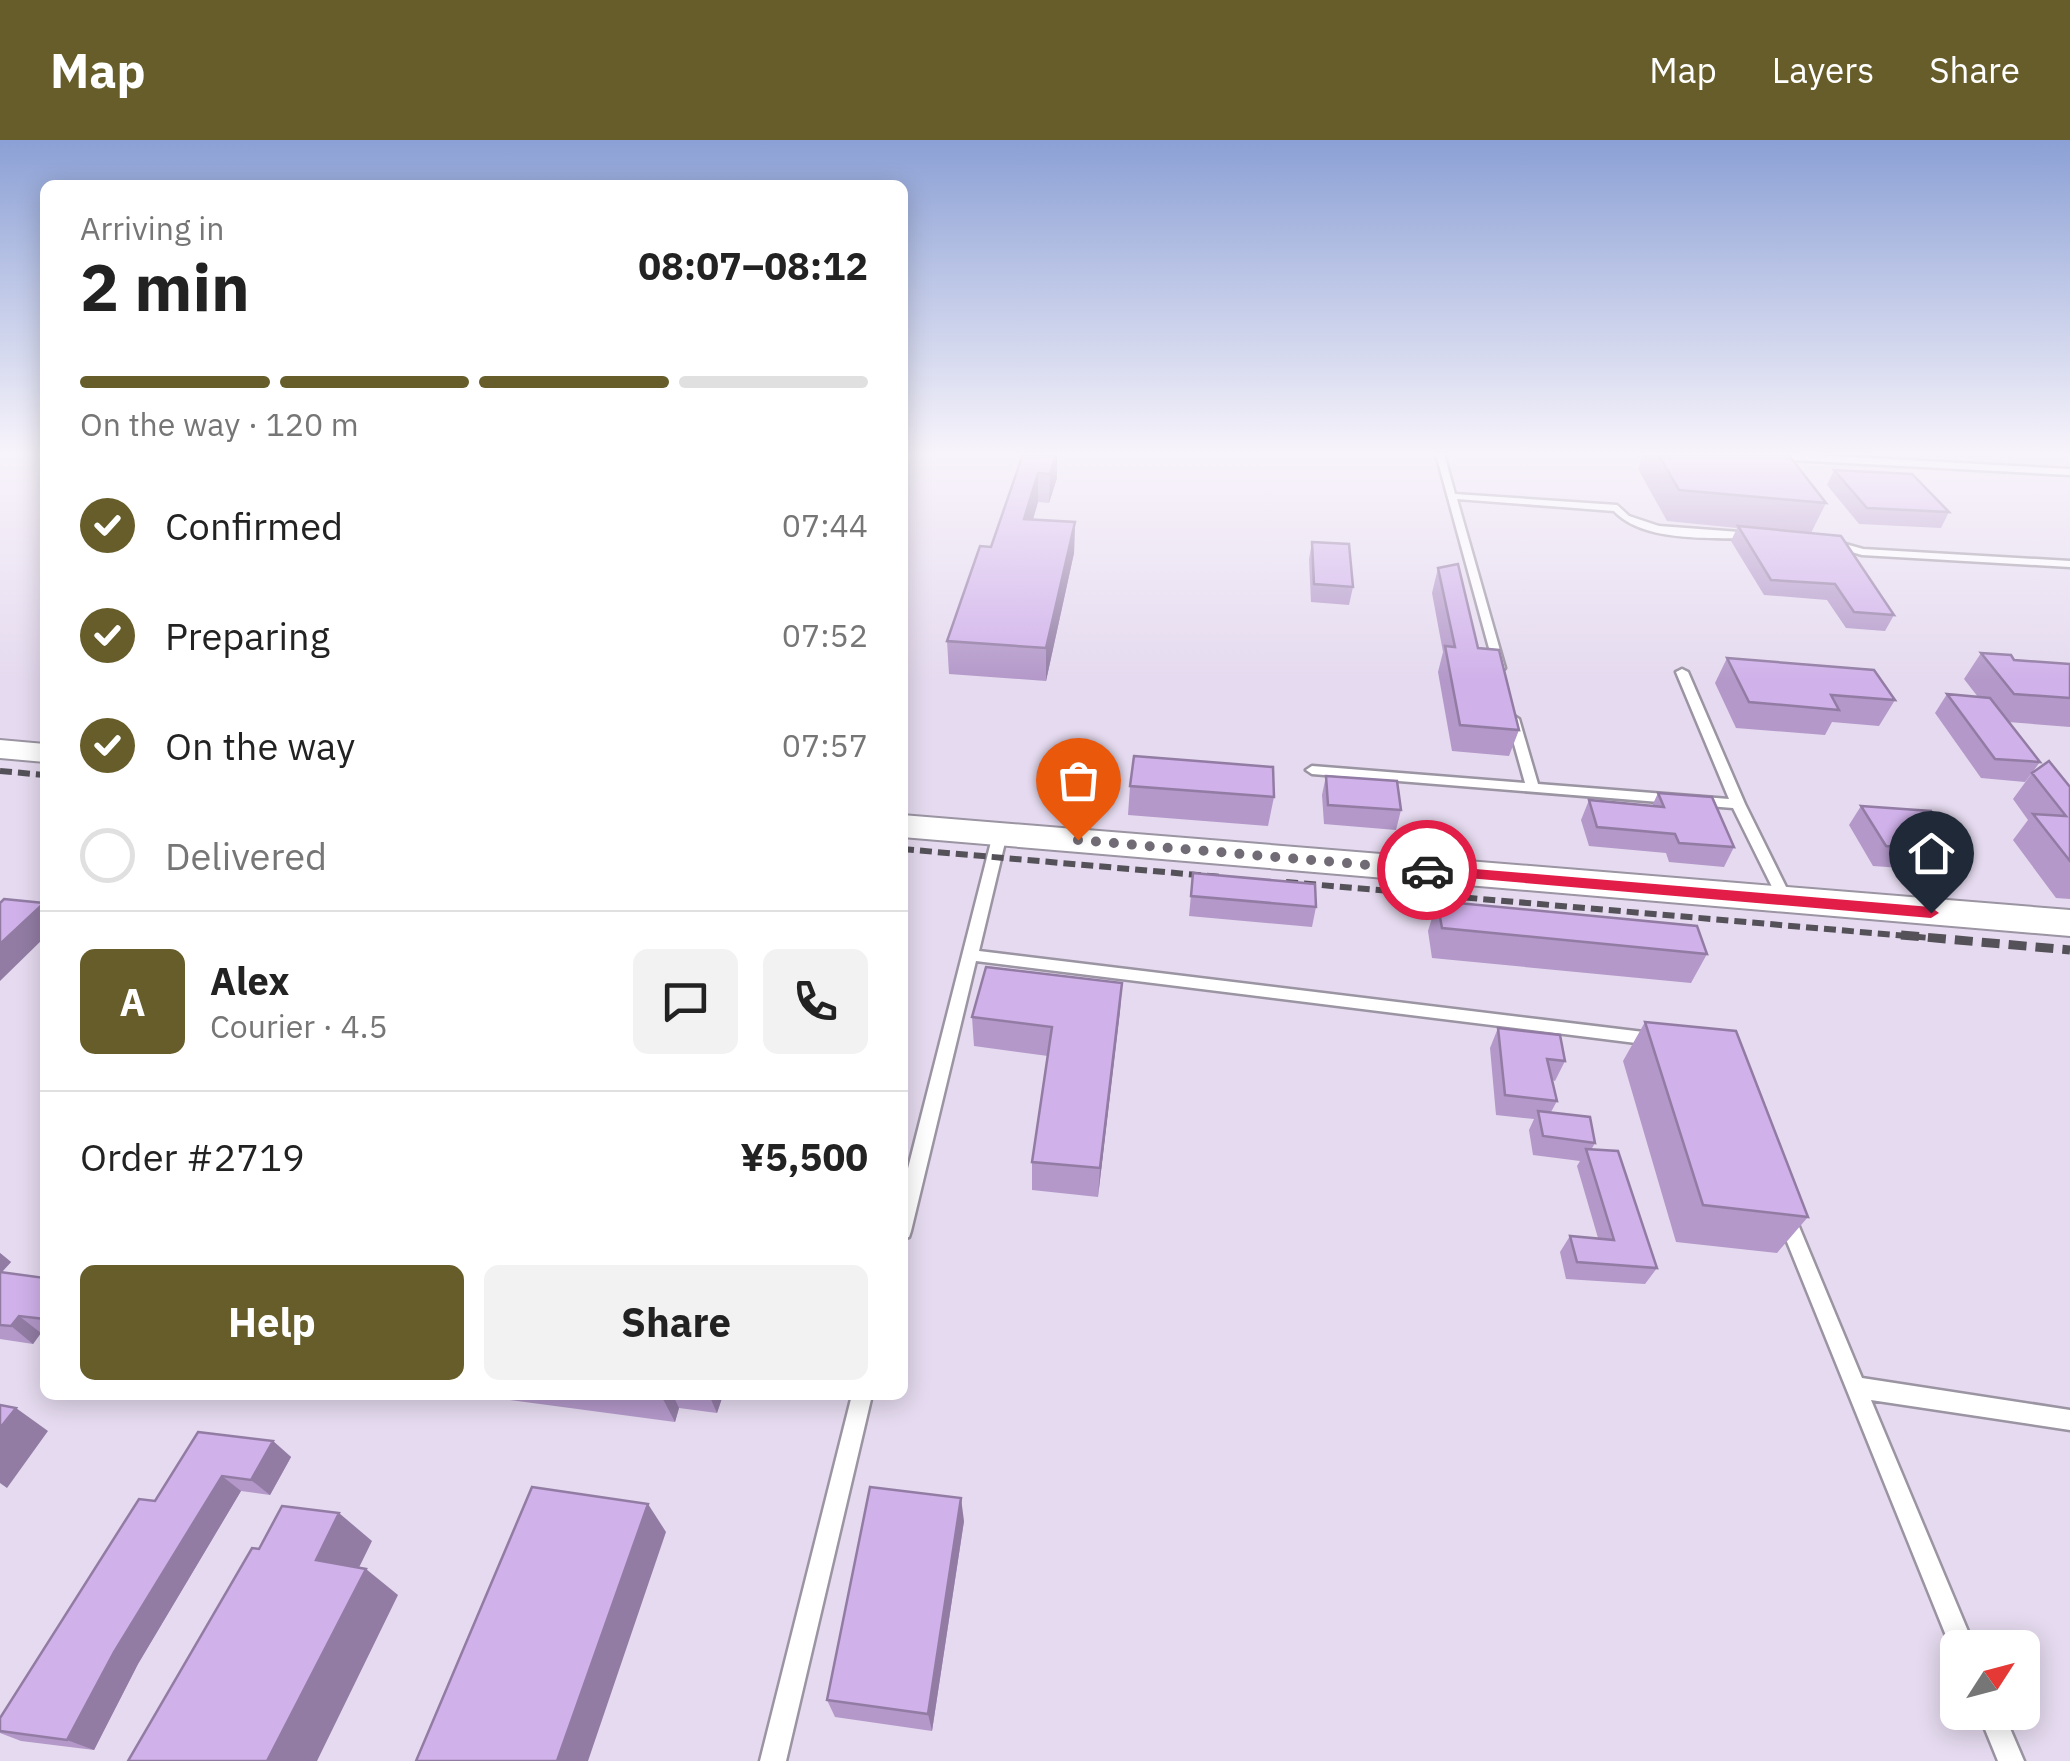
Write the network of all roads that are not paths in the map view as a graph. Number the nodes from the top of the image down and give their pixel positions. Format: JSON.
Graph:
{"nodes":[{"id":1,"x":1460,"y":530,"type":"edge"},
{"id":2,"x":1683,"y":530,"type":"edge"},
{"id":3,"x":1765,"y":537,"type":"edge"},
{"id":4,"x":1813,"y":541,"type":"edge"},
{"id":5,"x":2070,"y":564,"type":"edge"},
{"id":6,"x":1682,"y":672,"type":"dead end"},
{"id":7,"x":1502,"y":677,"type":"edge"},
{"id":8,"x":1512,"y":714,"type":"edge"},
{"id":9,"x":0,"y":749,"type":"edge"},
{"id":10,"x":40,"y":753,"type":"edge"},
{"id":11,"x":1312,"y":770,"type":"dead end"},
{"id":12,"x":1532,"y":786,"type":"junction"},
{"id":13,"x":1738,"y":804,"type":"junction"},
{"id":14,"x":908,"y":826,"type":"edge"},
{"id":15,"x":1000,"y":834,"type":"junction"},
{"id":16,"x":1786,"y":901,"type":"junction"},
{"id":17,"x":2070,"y":924,"type":"edge"},
{"id":18,"x":970,"y":955,"type":"junction"},
{"id":19,"x":1678,"y":1042,"type":"edge"},
{"id":20,"x":1777,"y":1194,"type":"edge"},
{"id":21,"x":908,"y":1207,"type":"edge"},
{"id":22,"x":1855,"y":1387,"type":"junction"},
{"id":23,"x":861,"y":1400,"type":"edge"},
{"id":24,"x":2070,"y":1420,"type":"edge"},
{"id":25,"x":1956,"y":1630,"type":"edge"},
{"id":26,"x":1998,"y":1730,"type":"edge"},
{"id":27,"x":772,"y":1761,"type":"edge"},
{"id":28,"x":2011,"y":1761,"type":"edge"}],
"edges":[{"from":1,"to":7,"type":"lane"},
{"from":2,"to":3,"type":"lane"},
{"from":4,"to":5,"type":"lane"},
{"from":6,"to":13,"type":"lane"},
{"from":8,"to":12,"type":"lane"},
{"from":9,"to":10,"type":"street"},
{"from":11,"to":12,"type":"lane"},
{"from":12,"to":13,"type":"lane"},
{"from":13,"to":16,"type":"lane"},
{"from":14,"to":15,"type":"street"},
{"from":15,"to":16,"type":"street"},
{"from":15,"to":18,"type":"lane"},
{"from":16,"to":17,"type":"street"},
{"from":18,"to":19,"type":"lane"},
{"from":18,"to":21,"type":"lane"},
{"from":20,"to":22,"type":"lane"},
{"from":22,"to":24,"type":"lane"},
{"from":22,"to":25,"type":"lane"},
{"from":23,"to":27,"type":"lane"},
{"from":26,"to":28,"type":"lane"}]}
